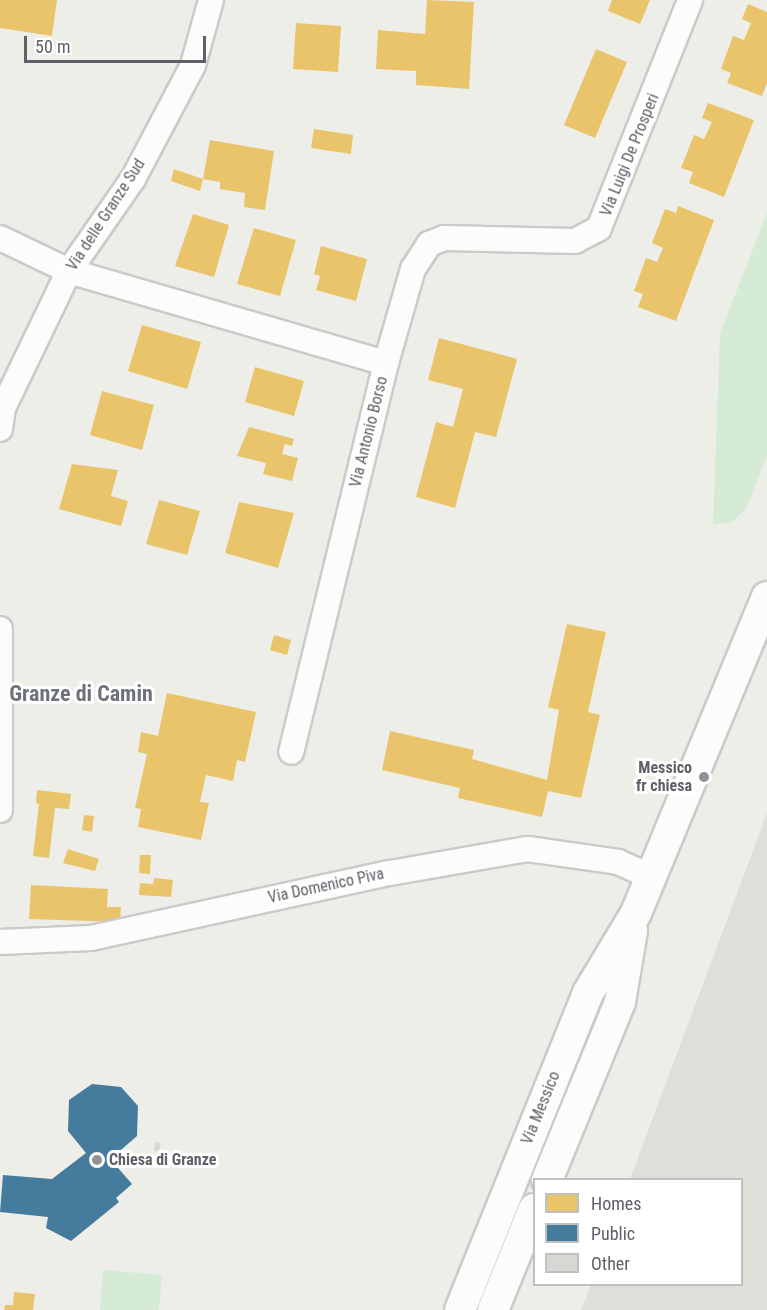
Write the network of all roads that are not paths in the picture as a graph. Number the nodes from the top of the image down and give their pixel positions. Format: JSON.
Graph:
{"nodes":[{"id":1,"x":211,"y":0,"type":"edge"},
{"id":2,"x":690,"y":0,"type":"edge"},
{"id":3,"x":0,"y":238,"type":"edge"},
{"id":4,"x":69,"y":271,"type":"junction"},
{"id":5,"x":386,"y":363,"type":"junction"},
{"id":6,"x":0,"y":429,"type":"edge"},
{"id":7,"x":767,"y":597,"type":"edge"},
{"id":8,"x":0,"y":629,"type":"edge"},
{"id":9,"x":0,"y":722,"type":"edge"},
{"id":10,"x":291,"y":752,"type":"dead end"},
{"id":11,"x":0,"y":801,"type":"edge"},
{"id":12,"x":0,"y":810,"type":"edge"},
{"id":13,"x":651,"y":877,"type":"junction"},
{"id":14,"x":636,"y":914,"type":"junction"},
{"id":15,"x":0,"y":942,"type":"edge"},
{"id":16,"x":547,"y":1178,"type":"edge"},
{"id":17,"x":533,"y":1211,"type":"edge"},
{"id":18,"x":460,"y":1310,"type":"edge"},
{"id":19,"x":493,"y":1310,"type":"edge"}],
"edges":[{"from":1,"to":4,"type":"street","name":"Via delle Granze Sud"},
{"from":2,"to":5,"type":"street","name":"Via Luigi De Prosperi"},
{"from":3,"to":4,"type":"street","name":"Via Antonio Borso"},
{"from":4,"to":5,"type":"street","name":"Via Antonio Borso"},
{"from":4,"to":6,"type":"street","name":"Via delle Granze Sud"},
{"from":5,"to":10,"type":"street","name":"Via Antonio Borso"},
{"from":7,"to":13,"type":"street","name":"Via Messico"},
{"from":8,"to":9,"type":"street"},
{"from":9,"to":11,"type":"street"},
{"from":11,"to":12,"type":"street"},
{"from":13,"to":14,"type":"street","name":"Via Messico"},
{"from":13,"to":15,"type":"street","name":"Via Domenico Piva"},
{"from":14,"to":16,"type":"street","name":"Via Messico"},
{"from":14,"to":18,"type":"street","name":"Via Messico"},
{"from":17,"to":19,"type":"street"}]}
